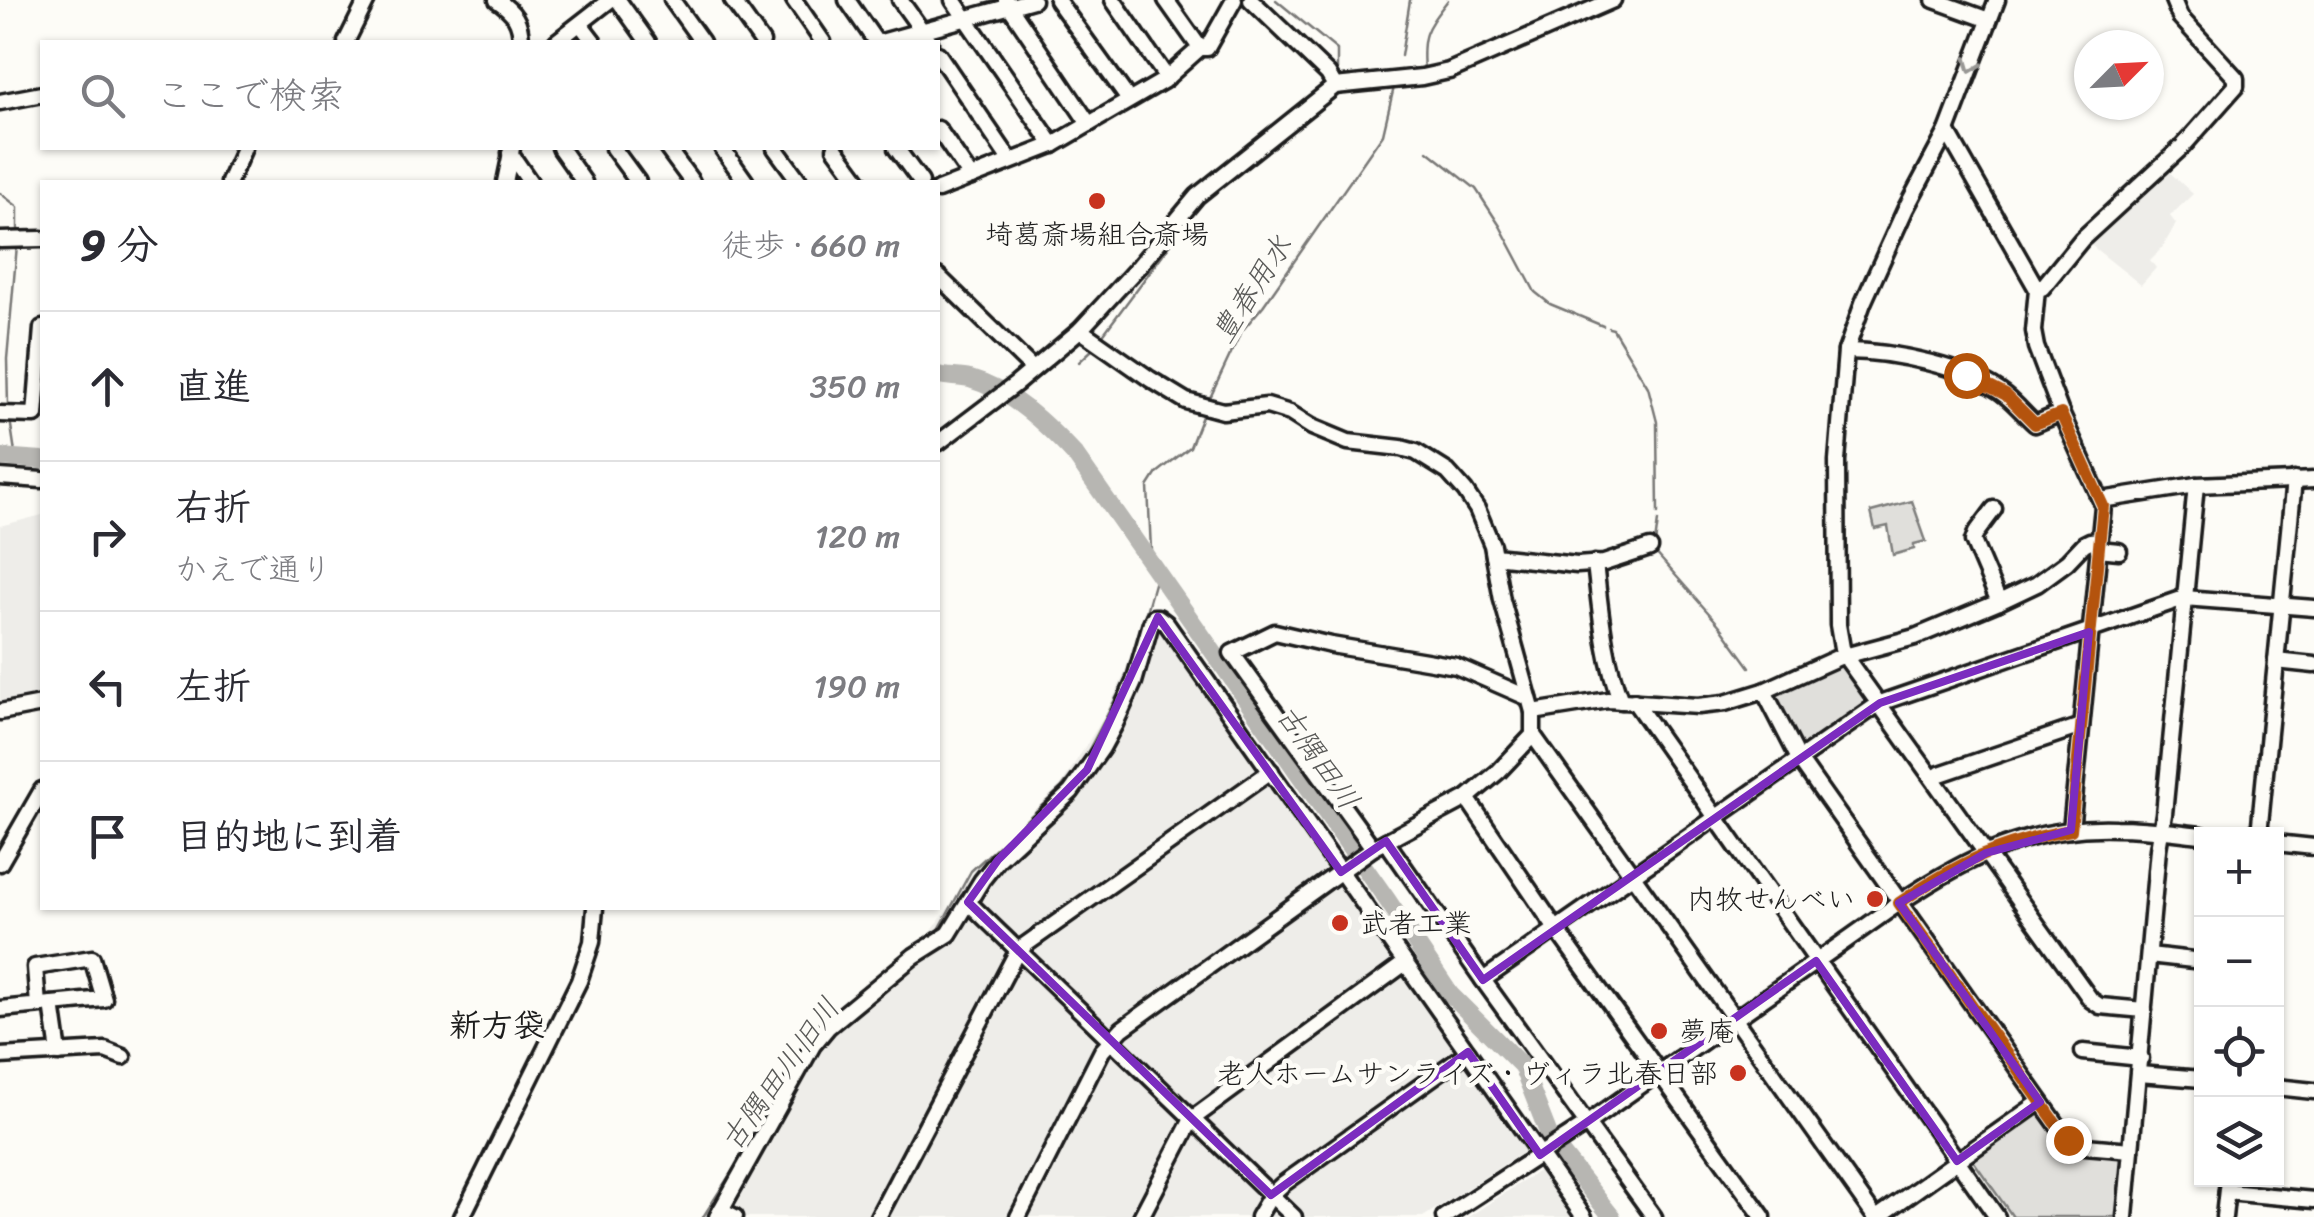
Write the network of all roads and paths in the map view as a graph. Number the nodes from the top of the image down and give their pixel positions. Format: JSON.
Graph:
{"nodes":[{"id":1,"x":368,"y":0,"type":"edge"},
{"id":2,"x":497,"y":0,"type":"edge"},
{"id":3,"x":610,"y":0,"type":"edge"},
{"id":4,"x":618,"y":0,"type":"edge"},
{"id":5,"x":672,"y":0,"type":"edge"},
{"id":6,"x":732,"y":0,"type":"edge"},
{"id":7,"x":794,"y":0,"type":"edge"},
{"id":8,"x":847,"y":0,"type":"edge"},
{"id":9,"x":900,"y":0,"type":"edge"},
{"id":10,"x":953,"y":0,"type":"edge"},
{"id":11,"x":1033,"y":0,"type":"edge"},
{"id":12,"x":1057,"y":0,"type":"edge"},
{"id":13,"x":1113,"y":0,"type":"edge"},
{"id":14,"x":1166,"y":0,"type":"edge"},
{"id":15,"x":1234,"y":0,"type":"edge"},
{"id":16,"x":1251,"y":0,"type":"edge"},
{"id":17,"x":1613,"y":0,"type":"edge"},
{"id":18,"x":1934,"y":0,"type":"edge"},
{"id":19,"x":1997,"y":0,"type":"edge"},
{"id":20,"x":2172,"y":0,"type":"edge"},
{"id":21,"x":1008,"y":3,"type":"edge"},
{"id":22,"x":966,"y":18,"type":"junction"},
{"id":23,"x":1989,"y":20,"type":"junction"},
{"id":24,"x":581,"y":25,"type":"junction"},
{"id":25,"x":926,"y":37,"type":"edge"},
{"id":26,"x":347,"y":40,"type":"edge"},
{"id":27,"x":521,"y":40,"type":"edge"},
{"id":28,"x":559,"y":40,"type":"edge"},
{"id":29,"x":592,"y":40,"type":"edge"},
{"id":30,"x":647,"y":40,"type":"edge"},
{"id":31,"x":701,"y":40,"type":"edge"},
{"id":32,"x":761,"y":40,"type":"edge"},
{"id":33,"x":823,"y":40,"type":"edge"},
{"id":34,"x":877,"y":40,"type":"edge"},
{"id":35,"x":898,"y":40,"type":"edge"},
{"id":36,"x":1200,"y":48,"type":"junction"},
{"id":37,"x":940,"y":57,"type":"edge"},
{"id":38,"x":1167,"y":78,"type":"junction"},
{"id":39,"x":1335,"y":86,"type":"junction"},
{"id":40,"x":40,"y":94,"type":"edge"},
{"id":41,"x":1129,"y":100,"type":"junction"},
{"id":42,"x":0,"y":102,"type":"edge"},
{"id":43,"x":1090,"y":124,"type":"junction"},
{"id":44,"x":940,"y":132,"type":"edge"},
{"id":45,"x":1947,"y":132,"type":"junction"},
{"id":46,"x":1053,"y":145,"type":"junction"},
{"id":47,"x":243,"y":150,"type":"edge"},
{"id":48,"x":511,"y":150,"type":"edge"},
{"id":49,"x":561,"y":150,"type":"edge"},
{"id":50,"x":615,"y":150,"type":"edge"},
{"id":51,"x":669,"y":150,"type":"edge"},
{"id":52,"x":723,"y":150,"type":"edge"},
{"id":53,"x":776,"y":150,"type":"edge"},
{"id":54,"x":837,"y":150,"type":"edge"},
{"id":55,"x":897,"y":150,"type":"edge"},
{"id":56,"x":1010,"y":160,"type":"junction"},
{"id":57,"x":971,"y":177,"type":"junction"},
{"id":58,"x":231,"y":180,"type":"edge"},
{"id":59,"x":504,"y":180,"type":"edge"},
{"id":60,"x":529,"y":180,"type":"edge"},
{"id":61,"x":583,"y":180,"type":"edge"},
{"id":62,"x":637,"y":180,"type":"edge"},
{"id":63,"x":691,"y":180,"type":"edge"},
{"id":64,"x":745,"y":180,"type":"edge"},
{"id":65,"x":799,"y":180,"type":"edge"},
{"id":66,"x":858,"y":180,"type":"edge"},
{"id":67,"x":920,"y":180,"type":"edge"},
{"id":68,"x":940,"y":189,"type":"edge"},
{"id":69,"x":40,"y":239,"type":"edge"},
{"id":70,"x":0,"y":240,"type":"edge"},
{"id":71,"x":940,"y":278,"type":"edge"},
{"id":72,"x":2037,"y":288,"type":"junction"},
{"id":73,"x":1080,"y":330,"type":"junction"},
{"id":74,"x":1846,"y":351,"type":"junction"},
{"id":75,"x":40,"y":353,"type":"edge"},
{"id":76,"x":1033,"y":370,"type":"junction"},
{"id":77,"x":0,"y":414,"type":"edge"},
{"id":78,"x":2061,"y":414,"type":"junction"},
{"id":79,"x":940,"y":442,"type":"edge"},
{"id":80,"x":0,"y":477,"type":"edge"},
{"id":81,"x":40,"y":480,"type":"edge"},
{"id":82,"x":2294,"y":480,"type":"junction"},
{"id":83,"x":2314,"y":480,"type":"edge"},
{"id":84,"x":2196,"y":485,"type":"junction"},
{"id":85,"x":2102,"y":500,"type":"junction"},
{"id":86,"x":1994,"y":508,"type":"dead end"},
{"id":87,"x":2098,"y":545,"type":"junction"},
{"id":88,"x":1650,"y":548,"type":"dead end"},
{"id":89,"x":2119,"y":550,"type":"dead end"},
{"id":90,"x":1494,"y":556,"type":"junction"},
{"id":91,"x":1595,"y":564,"type":"junction"},
{"id":92,"x":2184,"y":598,"type":"junction"},
{"id":93,"x":1999,"y":602,"type":"junction"},
{"id":94,"x":2283,"y":606,"type":"junction"},
{"id":95,"x":2314,"y":608,"type":"edge"},
{"id":96,"x":2089,"y":632,"type":"junction"},
{"id":97,"x":1845,"y":655,"type":"junction"},
{"id":98,"x":2276,"y":661,"type":"junction"},
{"id":99,"x":2314,"y":665,"type":"edge"},
{"id":100,"x":1764,"y":691,"type":"junction"},
{"id":101,"x":1627,"y":701,"type":"junction"},
{"id":102,"x":1880,"y":703,"type":"junction"},
{"id":103,"x":40,"y":704,"type":"edge"},
{"id":104,"x":1531,"y":705,"type":"junction"},
{"id":105,"x":0,"y":712,"type":"edge"},
{"id":106,"x":2082,"y":726,"type":"junction"},
{"id":107,"x":1532,"y":736,"type":"junction"},
{"id":108,"x":1799,"y":759,"type":"junction"},
{"id":109,"x":1270,"y":770,"type":"junction"},
{"id":110,"x":1934,"y":778,"type":"junction"},
{"id":111,"x":40,"y":793,"type":"edge"},
{"id":112,"x":1467,"y":798,"type":"junction"},
{"id":113,"x":1716,"y":818,"type":"junction"},
{"id":114,"x":2261,"y":827,"type":"edge"},
{"id":115,"x":2071,"y":830,"type":"junction"},
{"id":116,"x":2161,"y":831,"type":"junction"},
{"id":117,"x":2194,"y":834,"type":"edge"},
{"id":118,"x":2284,"y":844,"type":"edge"},
{"id":119,"x":1379,"y":845,"type":"junction"},
{"id":120,"x":2314,"y":847,"type":"edge"},
{"id":121,"x":1986,"y":852,"type":"junction"},
{"id":122,"x":0,"y":863,"type":"edge"},
{"id":123,"x":1345,"y":869,"type":"junction"},
{"id":124,"x":1632,"y":876,"type":"junction"},
{"id":125,"x":968,"y":902,"type":"junction"},
{"id":126,"x":1899,"y":903,"type":"junction"},
{"id":127,"x":595,"y":910,"type":"edge"},
{"id":128,"x":1556,"y":929,"type":"junction"},
{"id":129,"x":1018,"y":950,"type":"junction"},
{"id":130,"x":2149,"y":956,"type":"junction"},
{"id":131,"x":2194,"y":960,"type":"edge"},
{"id":132,"x":1816,"y":961,"type":"junction"},
{"id":133,"x":1405,"y":963,"type":"junction"},
{"id":134,"x":1483,"y":980,"type":"junction"},
{"id":135,"x":46,"y":1004,"type":"junction"},
{"id":136,"x":0,"y":1008,"type":"edge"},
{"id":137,"x":2144,"y":1010,"type":"junction"},
{"id":138,"x":1734,"y":1019,"type":"junction"},
{"id":139,"x":1110,"y":1039,"type":"junction"},
{"id":140,"x":1468,"y":1052,"type":"junction"},
{"id":141,"x":2083,"y":1052,"type":"dead end"},
{"id":142,"x":59,"y":1053,"type":"junction"},
{"id":143,"x":0,"y":1056,"type":"edge"},
{"id":144,"x":123,"y":1058,"type":"dead end"},
{"id":145,"x":2140,"y":1066,"type":"junction"},
{"id":146,"x":1660,"y":1072,"type":"junction"},
{"id":147,"x":2194,"y":1077,"type":"edge"},
{"id":148,"x":2284,"y":1088,"type":"edge"},
{"id":149,"x":2314,"y":1092,"type":"edge"},
{"id":150,"x":2040,"y":1102,"type":"junction"},
{"id":151,"x":1192,"y":1119,"type":"junction"},
{"id":152,"x":1584,"y":1125,"type":"junction"},
{"id":153,"x":2131,"y":1150,"type":"junction"},
{"id":154,"x":1544,"y":1153,"type":"junction"},
{"id":155,"x":1957,"y":1161,"type":"junction"},
{"id":156,"x":2228,"y":1187,"type":"edge"},
{"id":157,"x":2234,"y":1187,"type":"edge"},
{"id":158,"x":1271,"y":1194,"type":"junction"},
{"id":159,"x":2314,"y":1200,"type":"edge"},
{"id":160,"x":725,"y":1215,"type":"edge"},
{"id":161,"x":462,"y":1217,"type":"edge"},
{"id":162,"x":878,"y":1217,"type":"edge"},
{"id":163,"x":1018,"y":1217,"type":"edge"},
{"id":164,"x":1141,"y":1217,"type":"edge"},
{"id":165,"x":1258,"y":1217,"type":"edge"},
{"id":166,"x":1294,"y":1217,"type":"edge"},
{"id":167,"x":1444,"y":1217,"type":"edge"},
{"id":168,"x":1584,"y":1217,"type":"edge"},
{"id":169,"x":1654,"y":1217,"type":"edge"},
{"id":170,"x":1764,"y":1217,"type":"edge"},
{"id":171,"x":1877,"y":1217,"type":"edge"},
{"id":172,"x":1997,"y":1217,"type":"edge"},
{"id":173,"x":2125,"y":1217,"type":"edge"},
{"id":174,"x":2224,"y":1217,"type":"edge"}],
"edges":[{"from":1,"to":26,"type":"street"},
{"from":2,"to":27,"type":"street"},
{"from":3,"to":24,"type":"street"},
{"from":4,"to":30,"type":"street"},
{"from":5,"to":31,"type":"street"},
{"from":6,"to":32,"type":"street"},
{"from":7,"to":33,"type":"street"},
{"from":8,"to":34,"type":"street"},
{"from":9,"to":25,"type":"street"},
{"from":10,"to":22,"type":"street"},
{"from":11,"to":21,"type":"street"},
{"from":12,"to":41,"type":"street"},
{"from":13,"to":38,"type":"street"},
{"from":14,"to":36,"type":"street"},
{"from":15,"to":36,"type":"street"},
{"from":16,"to":39,"type":"street"},
{"from":17,"to":39,"type":"street"},
{"from":18,"to":23,"type":"street"},
{"from":19,"to":23,"type":"street"},
{"from":20,"to":72,"type":"street"},
{"from":21,"to":22,"type":"street"},
{"from":21,"to":43,"type":"street"},
{"from":22,"to":25,"type":"street"},
{"from":22,"to":46,"type":"street"},
{"from":23,"to":45,"type":"street","one_way":true},
{"from":24,"to":28,"type":"street"},
{"from":24,"to":29,"type":"street"},
{"from":25,"to":35,"type":"street"},
{"from":36,"to":38,"type":"street"},
{"from":37,"to":56,"type":"street"},
{"from":38,"to":41,"type":"street"},
{"from":39,"to":73,"type":"street"},
{"from":40,"to":42,"type":"street"},
{"from":41,"to":43,"type":"street"},
{"from":43,"to":46,"type":"street"},
{"from":44,"to":57,"type":"street"},
{"from":45,"to":72,"type":"street"},
{"from":45,"to":74,"type":"street"},
{"from":46,"to":56,"type":"street"},
{"from":47,"to":58,"type":"street"},
{"from":48,"to":59,"type":"street"},
{"from":48,"to":60,"type":"street"},
{"from":49,"to":61,"type":"street"},
{"from":50,"to":62,"type":"street"},
{"from":51,"to":63,"type":"street"},
{"from":52,"to":64,"type":"street"},
{"from":53,"to":65,"type":"street"},
{"from":54,"to":66,"type":"street"},
{"from":55,"to":67,"type":"street"},
{"from":56,"to":57,"type":"street"},
{"from":57,"to":68,"type":"street"},
{"from":69,"to":70,"type":"street"},
{"from":71,"to":76,"type":"street"},
{"from":72,"to":78,"type":"street"},
{"from":73,"to":76,"type":"street"},
{"from":73,"to":90,"type":"street"},
{"from":74,"to":78,"type":"street"},
{"from":74,"to":97,"type":"street"},
{"from":75,"to":77,"type":"street"},
{"from":76,"to":79,"type":"street"},
{"from":78,"to":85,"type":"street"},
{"from":80,"to":81,"type":"street"},
{"from":82,"to":83,"type":"street"},
{"from":82,"to":84,"type":"street"},
{"from":82,"to":94,"type":"street"},
{"from":84,"to":85,"type":"street"},
{"from":84,"to":92,"type":"street"},
{"from":85,"to":87,"type":"street"},
{"from":86,"to":93,"type":"street"},
{"from":87,"to":89,"type":"street"},
{"from":87,"to":93,"type":"street"},
{"from":87,"to":96,"type":"street"},
{"from":88,"to":91,"type":"street"},
{"from":90,"to":91,"type":"street"},
{"from":90,"to":104,"type":"street"},
{"from":91,"to":101,"type":"street"},
{"from":92,"to":94,"type":"street"},
{"from":92,"to":96,"type":"street"},
{"from":92,"to":116,"type":"street"},
{"from":93,"to":97,"type":"street"},
{"from":94,"to":95,"type":"street"},
{"from":94,"to":98,"type":"street"},
{"from":96,"to":102,"type":"street"},
{"from":96,"to":106,"type":"street"},
{"from":97,"to":100,"type":"street"},
{"from":97,"to":102,"type":"street"},
{"from":98,"to":99,"type":"street"},
{"from":98,"to":114,"type":"street"},
{"from":100,"to":101,"type":"street"},
{"from":100,"to":108,"type":"street"},
{"from":101,"to":104,"type":"street"},
{"from":101,"to":113,"type":"street"},
{"from":102,"to":108,"type":"street"},
{"from":102,"to":110,"type":"street"},
{"from":103,"to":105,"type":"street"},
{"from":104,"to":107,"type":"street"},
{"from":104,"to":119,"type":"street"},
{"from":106,"to":110,"type":"street"},
{"from":106,"to":115,"type":"street"},
{"from":107,"to":112,"type":"street"},
{"from":107,"to":124,"type":"street"},
{"from":108,"to":113,"type":"street"},
{"from":108,"to":126,"type":"street"},
{"from":109,"to":123,"type":"street"},
{"from":109,"to":125,"type":"street"},
{"from":109,"to":129,"type":"street"},
{"from":110,"to":121,"type":"street"},
{"from":111,"to":122,"type":"street"},
{"from":112,"to":119,"type":"street"},
{"from":112,"to":128,"type":"street"},
{"from":113,"to":124,"type":"street"},
{"from":113,"to":132,"type":"street"},
{"from":115,"to":116,"type":"street"},
{"from":115,"to":121,"type":"street"},
{"from":116,"to":117,"type":"street"},
{"from":116,"to":130,"type":"street"},
{"from":118,"to":120,"type":"street"},
{"from":119,"to":123,"type":"street"},
{"from":119,"to":134,"type":"street"},
{"from":121,"to":126,"type":"street"},
{"from":121,"to":137,"type":"street"},
{"from":123,"to":133,"type":"street"},
{"from":123,"to":139,"type":"street"},
{"from":124,"to":128,"type":"street"},
{"from":124,"to":138,"type":"street"},
{"from":125,"to":129,"type":"street"},
{"from":125,"to":160,"type":"street"},
{"from":126,"to":132,"type":"street"},
{"from":126,"to":150,"type":"street"},
{"from":127,"to":161,"type":"street"},
{"from":128,"to":134,"type":"street"},
{"from":128,"to":146,"type":"street"},
{"from":129,"to":139,"type":"street"},
{"from":129,"to":162,"type":"street"},
{"from":130,"to":131,"type":"street"},
{"from":130,"to":137,"type":"street"},
{"from":132,"to":138,"type":"street"},
{"from":132,"to":155,"type":"street"},
{"from":133,"to":140,"type":"street"},
{"from":133,"to":151,"type":"street"},
{"from":134,"to":152,"type":"street"},
{"from":135,"to":135,"type":"street"},
{"from":135,"to":136,"type":"street"},
{"from":135,"to":142,"type":"street"},
{"from":137,"to":145,"type":"street"},
{"from":138,"to":146,"type":"street"},
{"from":138,"to":171,"type":"street"},
{"from":139,"to":151,"type":"street"},
{"from":139,"to":163,"type":"street"},
{"from":140,"to":154,"type":"street"},
{"from":140,"to":158,"type":"street"},
{"from":141,"to":145,"type":"street"},
{"from":142,"to":143,"type":"street"},
{"from":142,"to":144,"type":"street"},
{"from":145,"to":147,"type":"street"},
{"from":145,"to":153,"type":"street"},
{"from":146,"to":152,"type":"street"},
{"from":146,"to":170,"type":"street"},
{"from":148,"to":149,"type":"street"},
{"from":150,"to":153,"type":"street"},
{"from":150,"to":155,"type":"street"},
{"from":151,"to":158,"type":"street"},
{"from":151,"to":164,"type":"street"},
{"from":152,"to":154,"type":"street"},
{"from":152,"to":169,"type":"street"},
{"from":153,"to":173,"type":"street"},
{"from":154,"to":167,"type":"street"},
{"from":154,"to":168,"type":"street"},
{"from":155,"to":171,"type":"street"},
{"from":155,"to":172,"type":"street"},
{"from":156,"to":174,"type":"street"},
{"from":157,"to":159,"type":"street"},
{"from":158,"to":165,"type":"street"},
{"from":158,"to":166,"type":"street"}]}
